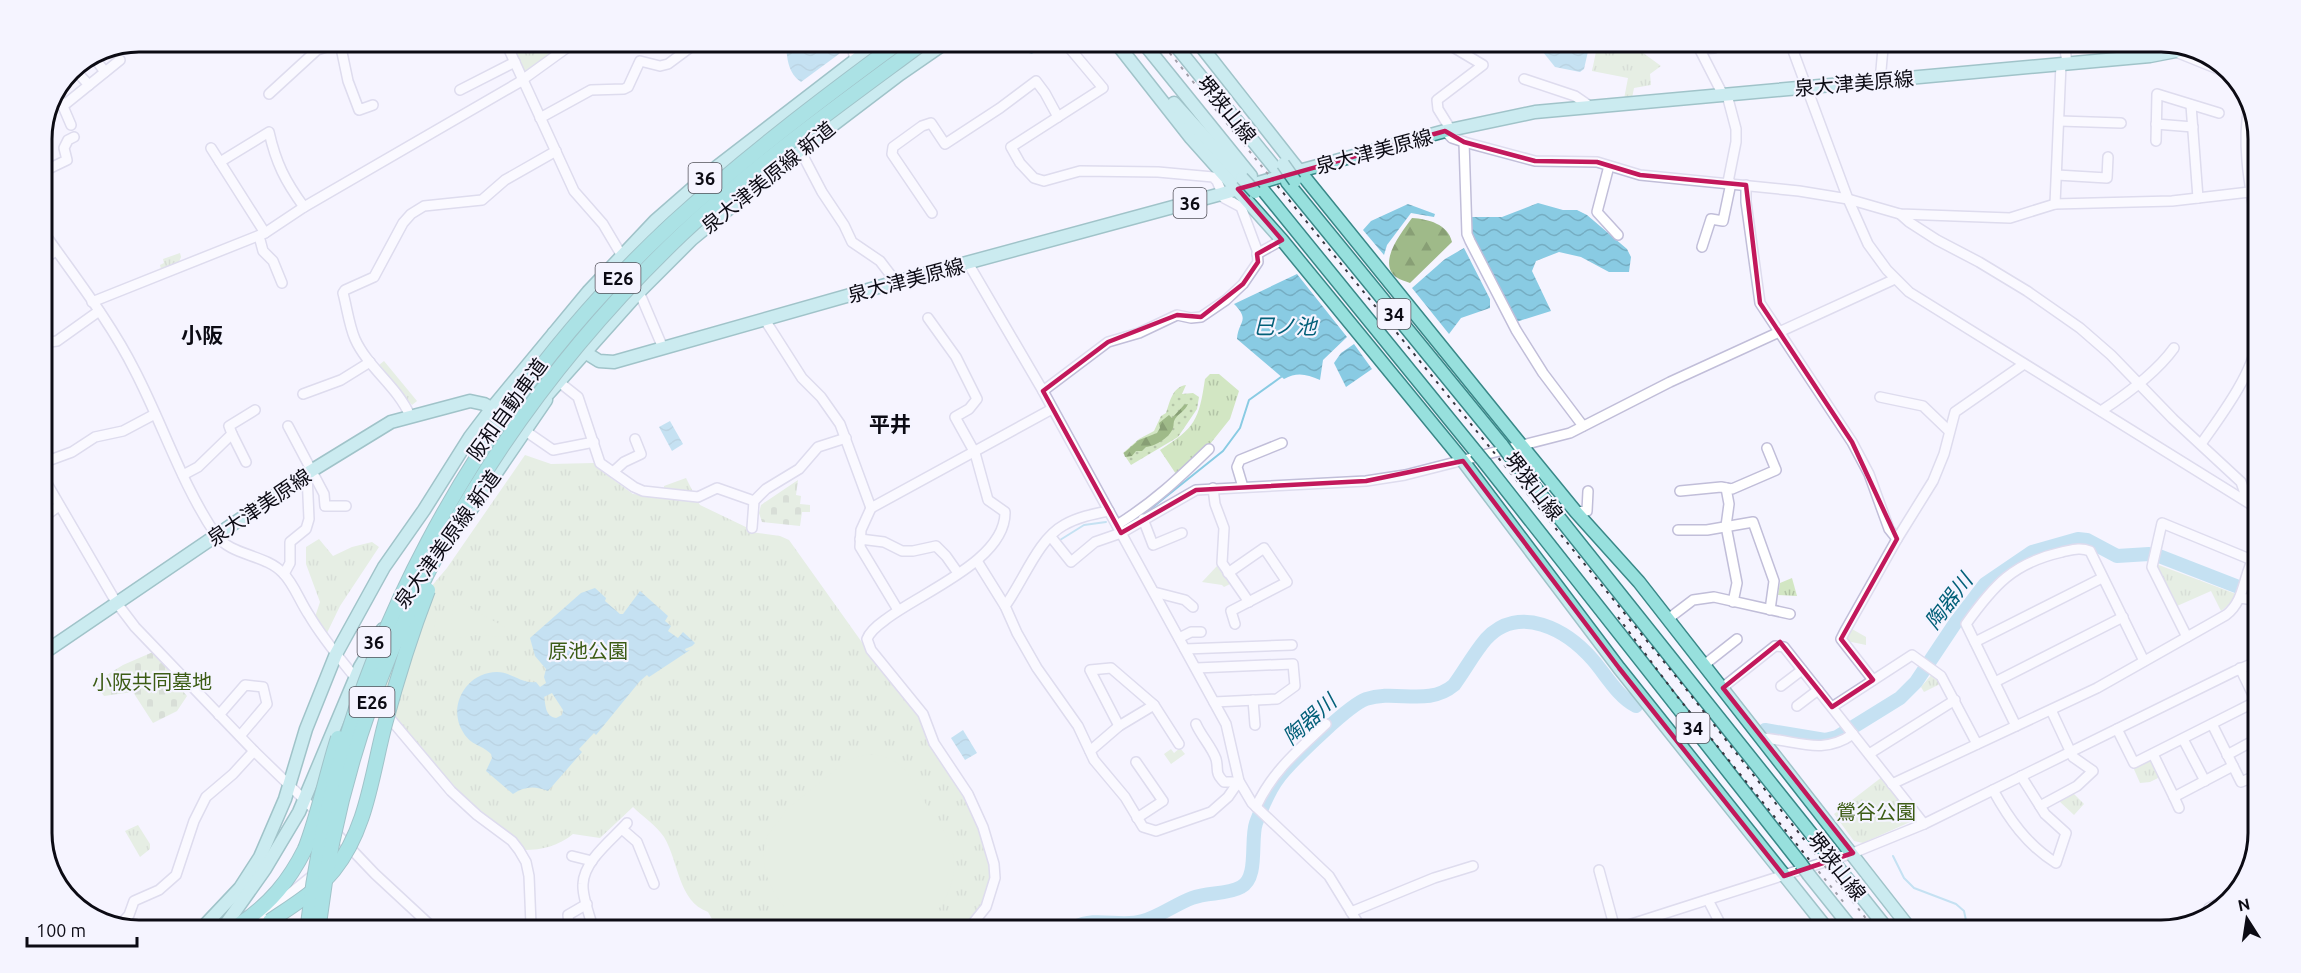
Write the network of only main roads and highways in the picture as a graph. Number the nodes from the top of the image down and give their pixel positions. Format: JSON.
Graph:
{"nodes":[{"id":1,"x":865,"y":53,"type":"edge"},
{"id":2,"x":884,"y":53,"type":"edge"},
{"id":3,"x":910,"y":53,"type":"edge"},
{"id":4,"x":930,"y":53,"type":"edge"},
{"id":5,"x":1124,"y":53,"type":"edge"},
{"id":6,"x":1132,"y":53,"type":"edge"},
{"id":7,"x":1151,"y":53,"type":"edge"},
{"id":8,"x":1182,"y":53,"type":"edge"},
{"id":9,"x":1198,"y":53,"type":"edge"},
{"id":10,"x":1206,"y":53,"type":"edge"},
{"id":11,"x":2143,"y":53,"type":"edge"},
{"id":12,"x":1279,"y":166,"type":"junction"},
{"id":13,"x":1294,"y":178,"type":"junction"},
{"id":14,"x":1244,"y":181,"type":"junction"},
{"id":15,"x":554,"y":333,"type":"junction"},
{"id":16,"x":585,"y":354,"type":"junction"},
{"id":17,"x":559,"y":382,"type":"junction"},
{"id":18,"x":492,"y":408,"type":"junction"},
{"id":19,"x":470,"y":495,"type":"junction"},
{"id":20,"x":411,"y":575,"type":"junction"},
{"id":21,"x":53,"y":646,"type":"edge"},
{"id":22,"x":210,"y":920,"type":"edge"},
{"id":23,"x":229,"y":920,"type":"edge"},
{"id":24,"x":245,"y":920,"type":"edge"},
{"id":25,"x":270,"y":920,"type":"edge"},
{"id":26,"x":309,"y":920,"type":"edge"},
{"id":27,"x":320,"y":920,"type":"edge"},
{"id":28,"x":1820,"y":920,"type":"edge"},
{"id":29,"x":1845,"y":920,"type":"edge"},
{"id":30,"x":1880,"y":920,"type":"edge"},
{"id":31,"x":1903,"y":920,"type":"edge"}],
"edges":[{"from":1,"to":15,"type":"main road","name":"泉大津美原線 新道","number":"36"},
{"from":2,"to":20,"type":"highway","name":"阪和自動車道","number":"E26","bridge":true},
{"from":3,"to":19,"type":"highway","name":"阪和自動車道","number":"E26","bridge":true},
{"from":4,"to":16,"type":"main road","name":"泉大津美原線 新道","number":"36"},
{"from":5,"to":14,"type":"main road"},
{"from":6,"to":14,"type":"main road"},
{"from":7,"to":14,"type":"main road","name":"堺狭山線","number":"34"},
{"from":8,"to":12,"type":"main road","name":"堺狭山線","number":"34"},
{"from":9,"to":12,"type":"main road"},
{"from":10,"to":13,"type":"main road"},
{"from":11,"to":13,"type":"main road","name":"泉大津美原線","number":"36"},
{"from":12,"to":13,"type":"main road","name":"堺狭山線","number":"34"},
{"from":13,"to":14,"type":"main road","name":"泉大津美原線","number":"36"},
{"from":13,"to":30,"type":"main road","name":"堺狭山線","number":"34","bridge":true},
{"from":13,"to":31,"type":"main road"},
{"from":14,"to":16,"type":"main road","name":"泉大津美原線","number":"36"},
{"from":14,"to":28,"type":"main road"},
{"from":14,"to":29,"type":"main road","name":"堺狭山線","number":"34","bridge":true},
{"from":15,"to":16,"type":"main road","name":"泉大津美原線","number":"36"},
{"from":15,"to":18,"type":"main road","number":"36"},
{"from":16,"to":17,"type":"main road","name":"泉大津美原線","number":"36"},
{"from":17,"to":18,"type":"main road","name":"泉大津美原線","number":"36"},
{"from":17,"to":23,"type":"main road","name":"泉大津美原線 新道","number":"36"},
{"from":18,"to":21,"type":"main road","name":"泉大津美原線","number":"36"},
{"from":18,"to":22,"type":"main road","name":"泉大津美原線 新道","number":"36"},
{"from":19,"to":25,"type":"highway","bridge":true},
{"from":19,"to":27,"type":"highway","name":"阪和自動車道","number":"E26","bridge":true},
{"from":20,"to":24,"type":"highway","bridge":true},
{"from":20,"to":26,"type":"highway","name":"阪和自動車道","number":"E26","bridge":true}]}
